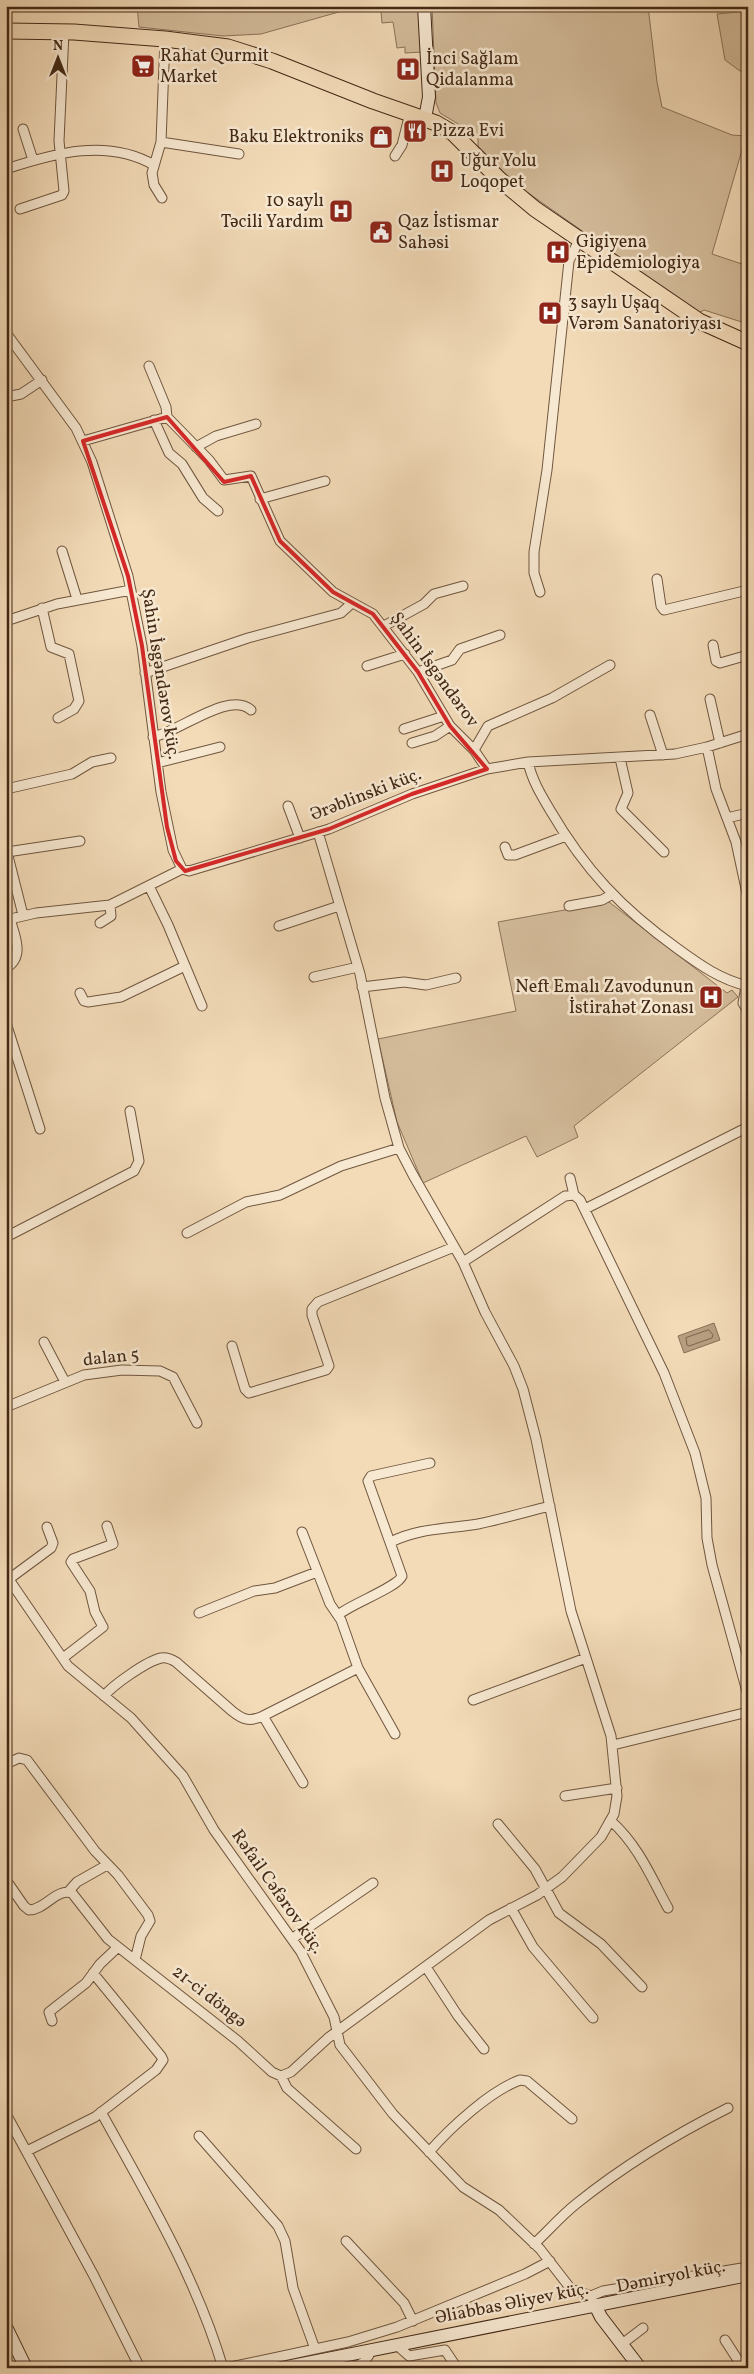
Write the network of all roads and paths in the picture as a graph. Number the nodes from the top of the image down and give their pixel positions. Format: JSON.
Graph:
{"nodes":[{"id":1,"x":424,"y":6,"type":"edge"},
{"id":2,"x":6,"y":31,"type":"edge"},
{"id":3,"x":64,"y":32,"type":"junction"},
{"id":4,"x":165,"y":39,"type":"junction"},
{"id":5,"x":410,"y":113,"type":"junction"},
{"id":6,"x":425,"y":118,"type":"junction"},
{"id":7,"x":23,"y":129,"type":"dead end"},
{"id":8,"x":161,"y":142,"type":"junction"},
{"id":9,"x":60,"y":154,"type":"junction"},
{"id":10,"x":239,"y":154,"type":"dead end"},
{"id":11,"x":395,"y":156,"type":"dead end"},
{"id":12,"x":32,"y":160,"type":"junction"},
{"id":13,"x":154,"y":165,"type":"junction"},
{"id":14,"x":6,"y":169,"type":"edge"},
{"id":15,"x":162,"y":198,"type":"dead end"},
{"id":16,"x":20,"y":208,"type":"dead end"},
{"id":17,"x":579,"y":240,"type":"junction"},
{"id":18,"x":6,"y":333,"type":"edge"},
{"id":19,"x":748,"y":343,"type":"edge"},
{"id":20,"x":149,"y":366,"type":"dead end"},
{"id":21,"x":42,"y":380,"type":"junction"},
{"id":22,"x":6,"y":397,"type":"edge"},
{"id":23,"x":167,"y":417,"type":"junction"},
{"id":24,"x":154,"y":420,"type":"junction"},
{"id":25,"x":256,"y":424,"type":"dead end"},
{"id":26,"x":83,"y":441,"type":"junction"},
{"id":27,"x":196,"y":446,"type":"junction"},
{"id":28,"x":325,"y":481,"type":"dead end"},
{"id":29,"x":260,"y":499,"type":"junction"},
{"id":30,"x":218,"y":511,"type":"dead end"},
{"id":31,"x":62,"y":551,"type":"dead end"},
{"id":32,"x":657,"y":579,"type":"dead end"},
{"id":33,"x":463,"y":586,"type":"dead end"},
{"id":34,"x":131,"y":590,"type":"junction"},
{"id":35,"x":748,"y":590,"type":"edge"},
{"id":36,"x":540,"y":592,"type":"dead end"},
{"id":37,"x":77,"y":599,"type":"junction"},
{"id":38,"x":352,"y":603,"type":"junction"},
{"id":39,"x":42,"y":608,"type":"junction"},
{"id":40,"x":6,"y":621,"type":"edge"},
{"id":41,"x":384,"y":626,"type":"junction"},
{"id":42,"x":500,"y":635,"type":"dead end"},
{"id":43,"x":713,"y":645,"type":"dead end"},
{"id":44,"x":405,"y":654,"type":"junction"},
{"id":45,"x":748,"y":655,"type":"edge"},
{"id":46,"x":610,"y":665,"type":"dead end"},
{"id":47,"x":367,"y":666,"type":"dead end"},
{"id":48,"x":418,"y":672,"type":"junction"},
{"id":49,"x":145,"y":673,"type":"junction"},
{"id":50,"x":710,"y":699,"type":"dead end"},
{"id":51,"x":251,"y":710,"type":"dead end"},
{"id":52,"x":650,"y":715,"type":"dead end"},
{"id":53,"x":444,"y":716,"type":"junction"},
{"id":54,"x":58,"y":718,"type":"dead end"},
{"id":55,"x":450,"y":726,"type":"junction"},
{"id":56,"x":404,"y":729,"type":"dead end"},
{"id":57,"x":748,"y":734,"type":"edge"},
{"id":58,"x":153,"y":737,"type":"junction"},
{"id":59,"x":412,"y":743,"type":"dead end"},
{"id":60,"x":720,"y":743,"type":"junction"},
{"id":61,"x":220,"y":747,"type":"dead end"},
{"id":62,"x":707,"y":747,"type":"junction"},
{"id":63,"x":474,"y":750,"type":"junction"},
{"id":64,"x":663,"y":755,"type":"junction"},
{"id":65,"x":111,"y":758,"type":"dead end"},
{"id":66,"x":620,"y":758,"type":"junction"},
{"id":67,"x":528,"y":762,"type":"junction"},
{"id":68,"x":157,"y":764,"type":"junction"},
{"id":69,"x":488,"y":769,"type":"junction"},
{"id":70,"x":6,"y":790,"type":"edge"},
{"id":71,"x":288,"y":806,"type":"dead end"},
{"id":72,"x":748,"y":813,"type":"edge"},
{"id":73,"x":727,"y":818,"type":"junction"},
{"id":74,"x":318,"y":832,"type":"junction"},
{"id":75,"x":566,"y":836,"type":"junction"},
{"id":76,"x":300,"y":838,"type":"junction"},
{"id":77,"x":80,"y":841,"type":"dead end"},
{"id":78,"x":505,"y":847,"type":"dead end"},
{"id":79,"x":7,"y":850,"type":"edge"},
{"id":80,"x":664,"y":852,"type":"dead end"},
{"id":81,"x":182,"y":869,"type":"junction"},
{"id":82,"x":149,"y":886,"type":"junction"},
{"id":83,"x":611,"y":894,"type":"junction"},
{"id":84,"x":748,"y":898,"type":"edge"},
{"id":85,"x":110,"y":905,"type":"junction"},
{"id":86,"x":339,"y":906,"type":"junction"},
{"id":87,"x":569,"y":906,"type":"dead end"},
{"id":88,"x":23,"y":915,"type":"junction"},
{"id":89,"x":8,"y":919,"type":"edge"},
{"id":90,"x":100,"y":923,"type":"dead end"},
{"id":91,"x":280,"y":926,"type":"dead end"},
{"id":92,"x":185,"y":966,"type":"junction"},
{"id":93,"x":358,"y":967,"type":"junction"},
{"id":94,"x":6,"y":968,"type":"edge"},
{"id":95,"x":314,"y":977,"type":"dead end"},
{"id":96,"x":456,"y":978,"type":"dead end"},
{"id":97,"x":362,"y":986,"type":"junction"},
{"id":98,"x":747,"y":986,"type":"edge"},
{"id":99,"x":80,"y":993,"type":"dead end"},
{"id":100,"x":202,"y":1006,"type":"dead end"},
{"id":101,"x":748,"y":1011,"type":"edge"},
{"id":102,"x":6,"y":1024,"type":"edge"},
{"id":103,"x":130,"y":1111,"type":"dead end"},
{"id":104,"x":748,"y":1127,"type":"edge"},
{"id":105,"x":40,"y":1129,"type":"dead end"},
{"id":106,"x":399,"y":1148,"type":"junction"},
{"id":107,"x":570,"y":1178,"type":"dead end"},
{"id":108,"x":574,"y":1195,"type":"junction"},
{"id":109,"x":585,"y":1209,"type":"junction"},
{"id":110,"x":188,"y":1233,"type":"dead end"},
{"id":111,"x":6,"y":1237,"type":"edge"},
{"id":112,"x":454,"y":1247,"type":"junction"},
{"id":113,"x":462,"y":1262,"type":"junction"},
{"id":114,"x":44,"y":1342,"type":"dead end"},
{"id":115,"x":232,"y":1346,"type":"dead end"},
{"id":116,"x":65,"y":1382,"type":"junction"},
{"id":117,"x":6,"y":1407,"type":"edge"},
{"id":118,"x":197,"y":1423,"type":"dead end"},
{"id":119,"x":430,"y":1463,"type":"dead end"},
{"id":120,"x":550,"y":1506,"type":"junction"},
{"id":121,"x":107,"y":1526,"type":"dead end"},
{"id":122,"x":46,"y":1527,"type":"dead end"},
{"id":123,"x":302,"y":1532,"type":"dead end"},
{"id":124,"x":391,"y":1542,"type":"junction"},
{"id":125,"x":317,"y":1572,"type":"junction"},
{"id":126,"x":8,"y":1577,"type":"edge"},
{"id":127,"x":199,"y":1613,"type":"dead end"},
{"id":128,"x":338,"y":1615,"type":"junction"},
{"id":129,"x":63,"y":1658,"type":"junction"},
{"id":130,"x":586,"y":1658,"type":"junction"},
{"id":131,"x":358,"y":1668,"type":"junction"},
{"id":132,"x":748,"y":1695,"type":"edge"},
{"id":133,"x":104,"y":1696,"type":"junction"},
{"id":134,"x":473,"y":1700,"type":"dead end"},
{"id":135,"x":748,"y":1712,"type":"edge"},
{"id":136,"x":263,"y":1716,"type":"junction"},
{"id":137,"x":395,"y":1734,"type":"dead end"},
{"id":138,"x":613,"y":1744,"type":"junction"},
{"id":139,"x":6,"y":1764,"type":"edge"},
{"id":140,"x":303,"y":1783,"type":"dead end"},
{"id":141,"x":617,"y":1788,"type":"junction"},
{"id":142,"x":565,"y":1796,"type":"dead end"},
{"id":143,"x":610,"y":1821,"type":"junction"},
{"id":144,"x":498,"y":1824,"type":"dead end"},
{"id":145,"x":107,"y":1865,"type":"junction"},
{"id":146,"x":6,"y":1880,"type":"edge"},
{"id":147,"x":373,"y":1883,"type":"dead end"},
{"id":148,"x":546,"y":1889,"type":"junction"},
{"id":149,"x":68,"y":1892,"type":"junction"},
{"id":150,"x":511,"y":1908,"type":"junction"},
{"id":151,"x":668,"y":1908,"type":"dead end"},
{"id":152,"x":293,"y":1938,"type":"junction"},
{"id":153,"x":118,"y":1947,"type":"junction"},
{"id":154,"x":135,"y":1960,"type":"junction"},
{"id":155,"x":426,"y":1967,"type":"junction"},
{"id":156,"x":94,"y":1973,"type":"junction"},
{"id":157,"x":642,"y":1987,"type":"dead end"},
{"id":158,"x":593,"y":2018,"type":"dead end"},
{"id":159,"x":52,"y":2022,"type":"dead end"},
{"id":160,"x":337,"y":2031,"type":"junction"},
{"id":161,"x":484,"y":2048,"type":"dead end"},
{"id":162,"x":281,"y":2076,"type":"junction"},
{"id":163,"x":728,"y":2108,"type":"dead end"},
{"id":164,"x":101,"y":2112,"type":"junction"},
{"id":165,"x":6,"y":2114,"type":"edge"},
{"id":166,"x":572,"y":2119,"type":"dead end"},
{"id":167,"x":199,"y":2136,"type":"dead end"},
{"id":168,"x":356,"y":2149,"type":"dead end"},
{"id":169,"x":26,"y":2151,"type":"junction"},
{"id":170,"x":429,"y":2152,"type":"junction"},
{"id":171,"x":346,"y":2241,"type":"dead end"},
{"id":172,"x":534,"y":2244,"type":"junction"},
{"id":173,"x":550,"y":2261,"type":"junction"},
{"id":174,"x":748,"y":2267,"type":"edge"},
{"id":175,"x":748,"y":2275,"type":"edge"},
{"id":176,"x":748,"y":2280,"type":"edge"},
{"id":177,"x":595,"y":2304,"type":"junction"},
{"id":178,"x":413,"y":2321,"type":"junction"},
{"id":179,"x":6,"y":2327,"type":"edge"},
{"id":180,"x":643,"y":2328,"type":"dead end"},
{"id":181,"x":725,"y":2340,"type":"dead end"},
{"id":182,"x":622,"y":2344,"type":"junction"},
{"id":183,"x":400,"y":2348,"type":"junction"},
{"id":184,"x":315,"y":2349,"type":"junction"},
{"id":185,"x":368,"y":2355,"type":"junction"},
{"id":186,"x":26,"y":2368,"type":"edge"},
{"id":187,"x":140,"y":2368,"type":"edge"},
{"id":188,"x":224,"y":2368,"type":"edge"},
{"id":189,"x":282,"y":2368,"type":"edge"},
{"id":190,"x":307,"y":2368,"type":"edge"},
{"id":191,"x":353,"y":2368,"type":"edge"},
{"id":192,"x":458,"y":2368,"type":"edge"},
{"id":193,"x":640,"y":2368,"type":"edge"},
{"id":194,"x":742,"y":2368,"type":"edge"}],
"edges":[{"from":1,"to":6,"type":"main road"},
{"from":2,"to":3,"type":"main road"},
{"from":3,"to":4,"type":"main road"},
{"from":3,"to":9,"type":"street"},
{"from":4,"to":5,"type":"main road"},
{"from":4,"to":8,"type":"street"},
{"from":5,"to":6,"type":"main road"},
{"from":5,"to":11,"type":"street"},
{"from":6,"to":17,"type":"main road"},
{"from":7,"to":12,"type":"street"},
{"from":8,"to":10,"type":"street"},
{"from":8,"to":13,"type":"street"},
{"from":9,"to":12,"type":"street"},
{"from":9,"to":13,"type":"street"},
{"from":9,"to":16,"type":"street"},
{"from":12,"to":14,"type":"street"},
{"from":13,"to":15,"type":"street"},
{"from":17,"to":19,"type":"main road"},
{"from":17,"to":36,"type":"street"},
{"from":18,"to":21,"type":"street","name":"Şahin İsgəndərov küç."},
{"from":20,"to":23,"type":"street"},
{"from":21,"to":22,"type":"street"},
{"from":21,"to":26,"type":"street","name":"Şahin İsgəndərov küç."},
{"from":23,"to":24,"type":"street"},
{"from":23,"to":27,"type":"street","name":"Şahin İsgəndərov"},
{"from":24,"to":26,"type":"street"},
{"from":24,"to":30,"type":"street"},
{"from":25,"to":27,"type":"street"},
{"from":26,"to":34,"type":"street","name":"Şahin İsgəndərov küç."},
{"from":27,"to":29,"type":"street","name":"Şahin İsgəndərov"},
{"from":28,"to":29,"type":"street"},
{"from":29,"to":38,"type":"street","name":"Şahin İsgəndərov"},
{"from":31,"to":37,"type":"street"},
{"from":32,"to":35,"type":"street"},
{"from":33,"to":41,"type":"street"},
{"from":34,"to":37,"type":"street"},
{"from":34,"to":49,"type":"street","name":"Şahin İsgəndərov küç."},
{"from":37,"to":39,"type":"street"},
{"from":38,"to":41,"type":"street","name":"Şahin İsgəndərov"},
{"from":38,"to":49,"type":"street"},
{"from":39,"to":40,"type":"street"},
{"from":39,"to":54,"type":"street"},
{"from":41,"to":44,"type":"street","name":"Şahin İsgəndərov"},
{"from":42,"to":48,"type":"street"},
{"from":43,"to":45,"type":"street"},
{"from":44,"to":47,"type":"street"},
{"from":44,"to":48,"type":"street","name":"Şahin İsgəndərov"},
{"from":46,"to":63,"type":"street"},
{"from":48,"to":53,"type":"street","name":"Şahin İsgəndərov"},
{"from":49,"to":58,"type":"street","name":"Şahin İsgəndərov küç."},
{"from":50,"to":60,"type":"street"},
{"from":51,"to":58,"type":"street"},
{"from":52,"to":64,"type":"street"},
{"from":53,"to":55,"type":"street","name":"Şahin İsgəndərov"},
{"from":53,"to":56,"type":"street"},
{"from":55,"to":59,"type":"street"},
{"from":55,"to":63,"type":"street","name":"Şahin İsgəndərov"},
{"from":57,"to":60,"type":"street","name":"Ərəblinski küç."},
{"from":58,"to":68,"type":"street","name":"Şahin İsgəndərov küç."},
{"from":60,"to":62,"type":"street","name":"Ərəblinski küç."},
{"from":61,"to":68,"type":"street"},
{"from":62,"to":64,"type":"street","name":"Ərəblinski küç."},
{"from":62,"to":73,"type":"street"},
{"from":63,"to":69,"type":"street","name":"Şahin İsgəndərov"},
{"from":64,"to":66,"type":"street","name":"Ərəblinski küç."},
{"from":65,"to":70,"type":"street"},
{"from":66,"to":67,"type":"street","name":"Ərəblinski küç."},
{"from":66,"to":80,"type":"street"},
{"from":67,"to":69,"type":"street","name":"Ərəblinski küç."},
{"from":67,"to":75,"type":"street"},
{"from":68,"to":81,"type":"street","name":"Şahin İsgəndərov küç."},
{"from":69,"to":74,"type":"street","name":"Ərəblinski küç."},
{"from":71,"to":76,"type":"street"},
{"from":72,"to":73,"type":"street"},
{"from":73,"to":84,"type":"street"},
{"from":74,"to":76,"type":"street","name":"Ərəblinski küç."},
{"from":74,"to":86,"type":"street"},
{"from":75,"to":78,"type":"street"},
{"from":75,"to":83,"type":"street"},
{"from":76,"to":81,"type":"street","name":"Ərəblinski küç."},
{"from":77,"to":79,"type":"street"},
{"from":79,"to":88,"type":"street"},
{"from":81,"to":82,"type":"street","name":"Ərəblinski küç."},
{"from":82,"to":85,"type":"street","name":"Ərəblinski küç."},
{"from":82,"to":92,"type":"street"},
{"from":83,"to":87,"type":"street"},
{"from":83,"to":98,"type":"street"},
{"from":85,"to":88,"type":"street","name":"Ərəblinski küç."},
{"from":85,"to":90,"type":"street"},
{"from":86,"to":91,"type":"street"},
{"from":86,"to":93,"type":"street"},
{"from":88,"to":89,"type":"street","name":"Ərəblinski küç."},
{"from":89,"to":94,"type":"street"},
{"from":92,"to":99,"type":"street"},
{"from":92,"to":100,"type":"street"},
{"from":93,"to":95,"type":"street"},
{"from":93,"to":97,"type":"street"},
{"from":96,"to":97,"type":"street"},
{"from":97,"to":106,"type":"street"},
{"from":98,"to":101,"type":"street"},
{"from":102,"to":105,"type":"street"},
{"from":103,"to":111,"type":"street"},
{"from":104,"to":109,"type":"street"},
{"from":106,"to":110,"type":"street"},
{"from":106,"to":112,"type":"street"},
{"from":107,"to":108,"type":"street"},
{"from":108,"to":109,"type":"street"},
{"from":108,"to":113,"type":"street"},
{"from":109,"to":132,"type":"street"},
{"from":112,"to":113,"type":"street"},
{"from":112,"to":115,"type":"street"},
{"from":113,"to":120,"type":"street"},
{"from":114,"to":116,"type":"street"},
{"from":116,"to":117,"type":"street","name":"dalan 5"},
{"from":116,"to":118,"type":"street","name":"dalan 5"},
{"from":119,"to":124,"type":"street"},
{"from":120,"to":124,"type":"street"},
{"from":120,"to":130,"type":"street"},
{"from":121,"to":129,"type":"street"},
{"from":122,"to":126,"type":"street"},
{"from":123,"to":125,"type":"street"},
{"from":124,"to":128,"type":"street"},
{"from":125,"to":127,"type":"street"},
{"from":125,"to":128,"type":"street"},
{"from":126,"to":129,"type":"street","name":"Rəfail Cəfərov küç."},
{"from":128,"to":131,"type":"street"},
{"from":129,"to":133,"type":"street","name":"Rəfail Cəfərov küç."},
{"from":130,"to":134,"type":"street"},
{"from":130,"to":138,"type":"street"},
{"from":131,"to":136,"type":"street"},
{"from":131,"to":137,"type":"street"},
{"from":133,"to":136,"type":"street"},
{"from":133,"to":152,"type":"street","name":"Rəfail Cəfərov küç."},
{"from":135,"to":138,"type":"street"},
{"from":136,"to":140,"type":"street"},
{"from":138,"to":141,"type":"street"},
{"from":139,"to":145,"type":"street"},
{"from":141,"to":142,"type":"street"},
{"from":141,"to":143,"type":"street"},
{"from":143,"to":148,"type":"street"},
{"from":143,"to":151,"type":"street"},
{"from":144,"to":148,"type":"street"},
{"from":145,"to":149,"type":"street"},
{"from":145,"to":154,"type":"street"},
{"from":146,"to":149,"type":"street"},
{"from":147,"to":152,"type":"street"},
{"from":148,"to":150,"type":"street"},
{"from":148,"to":157,"type":"street"},
{"from":149,"to":153,"type":"street","name":"21-ci döngə"},
{"from":150,"to":155,"type":"street"},
{"from":150,"to":158,"type":"street"},
{"from":152,"to":160,"type":"street","name":"Rəfail Cəfərov küç."},
{"from":153,"to":154,"type":"street","name":"21-ci döngə"},
{"from":153,"to":156,"type":"street"},
{"from":154,"to":162,"type":"street","name":"21-ci döngə"},
{"from":155,"to":160,"type":"street"},
{"from":155,"to":161,"type":"street"},
{"from":156,"to":159,"type":"street"},
{"from":156,"to":164,"type":"street"},
{"from":160,"to":162,"type":"street"},
{"from":160,"to":170,"type":"street","name":"Rəfail Cəfərov küç."},
{"from":162,"to":168,"type":"street","name":"21-ci döngə"},
{"from":163,"to":172,"type":"street"},
{"from":164,"to":169,"type":"street"},
{"from":164,"to":188,"type":"street"},
{"from":165,"to":169,"type":"street"},
{"from":166,"to":170,"type":"street"},
{"from":167,"to":184,"type":"street"},
{"from":169,"to":187,"type":"street"},
{"from":170,"to":172,"type":"street","name":"Rəfail Cəfərov küç."},
{"from":171,"to":178,"type":"street"},
{"from":172,"to":173,"type":"street","name":"Rəfail Cəfərov küç."},
{"from":173,"to":177,"type":"street","name":"Rəfail Cəfərov küç."},
{"from":173,"to":178,"type":"street"},
{"from":174,"to":177,"type":"street"},
{"from":175,"to":177,"type":"main road","name":"Əliabbas Əliyev küç."},
{"from":176,"to":177,"type":"main road","name":"Dəmiryol küç."},
{"from":177,"to":182,"type":"main road"},
{"from":177,"to":183,"type":"main road","name":"Dəmiryol küç."},
{"from":177,"to":189,"type":"main road","name":"Əliabbas Əliyev küç."},
{"from":178,"to":184,"type":"street"},
{"from":179,"to":186,"type":"main road"},
{"from":180,"to":182,"type":"street"},
{"from":181,"to":194,"type":"street"},
{"from":182,"to":193,"type":"main road"},
{"from":183,"to":185,"type":"main road","name":"Dəmiryol küç."},
{"from":183,"to":192,"type":"street"},
{"from":184,"to":188,"type":"street"},
{"from":185,"to":190,"type":"main road","name":"Dəmiryol küç."},
{"from":185,"to":191,"type":"street"}]}
